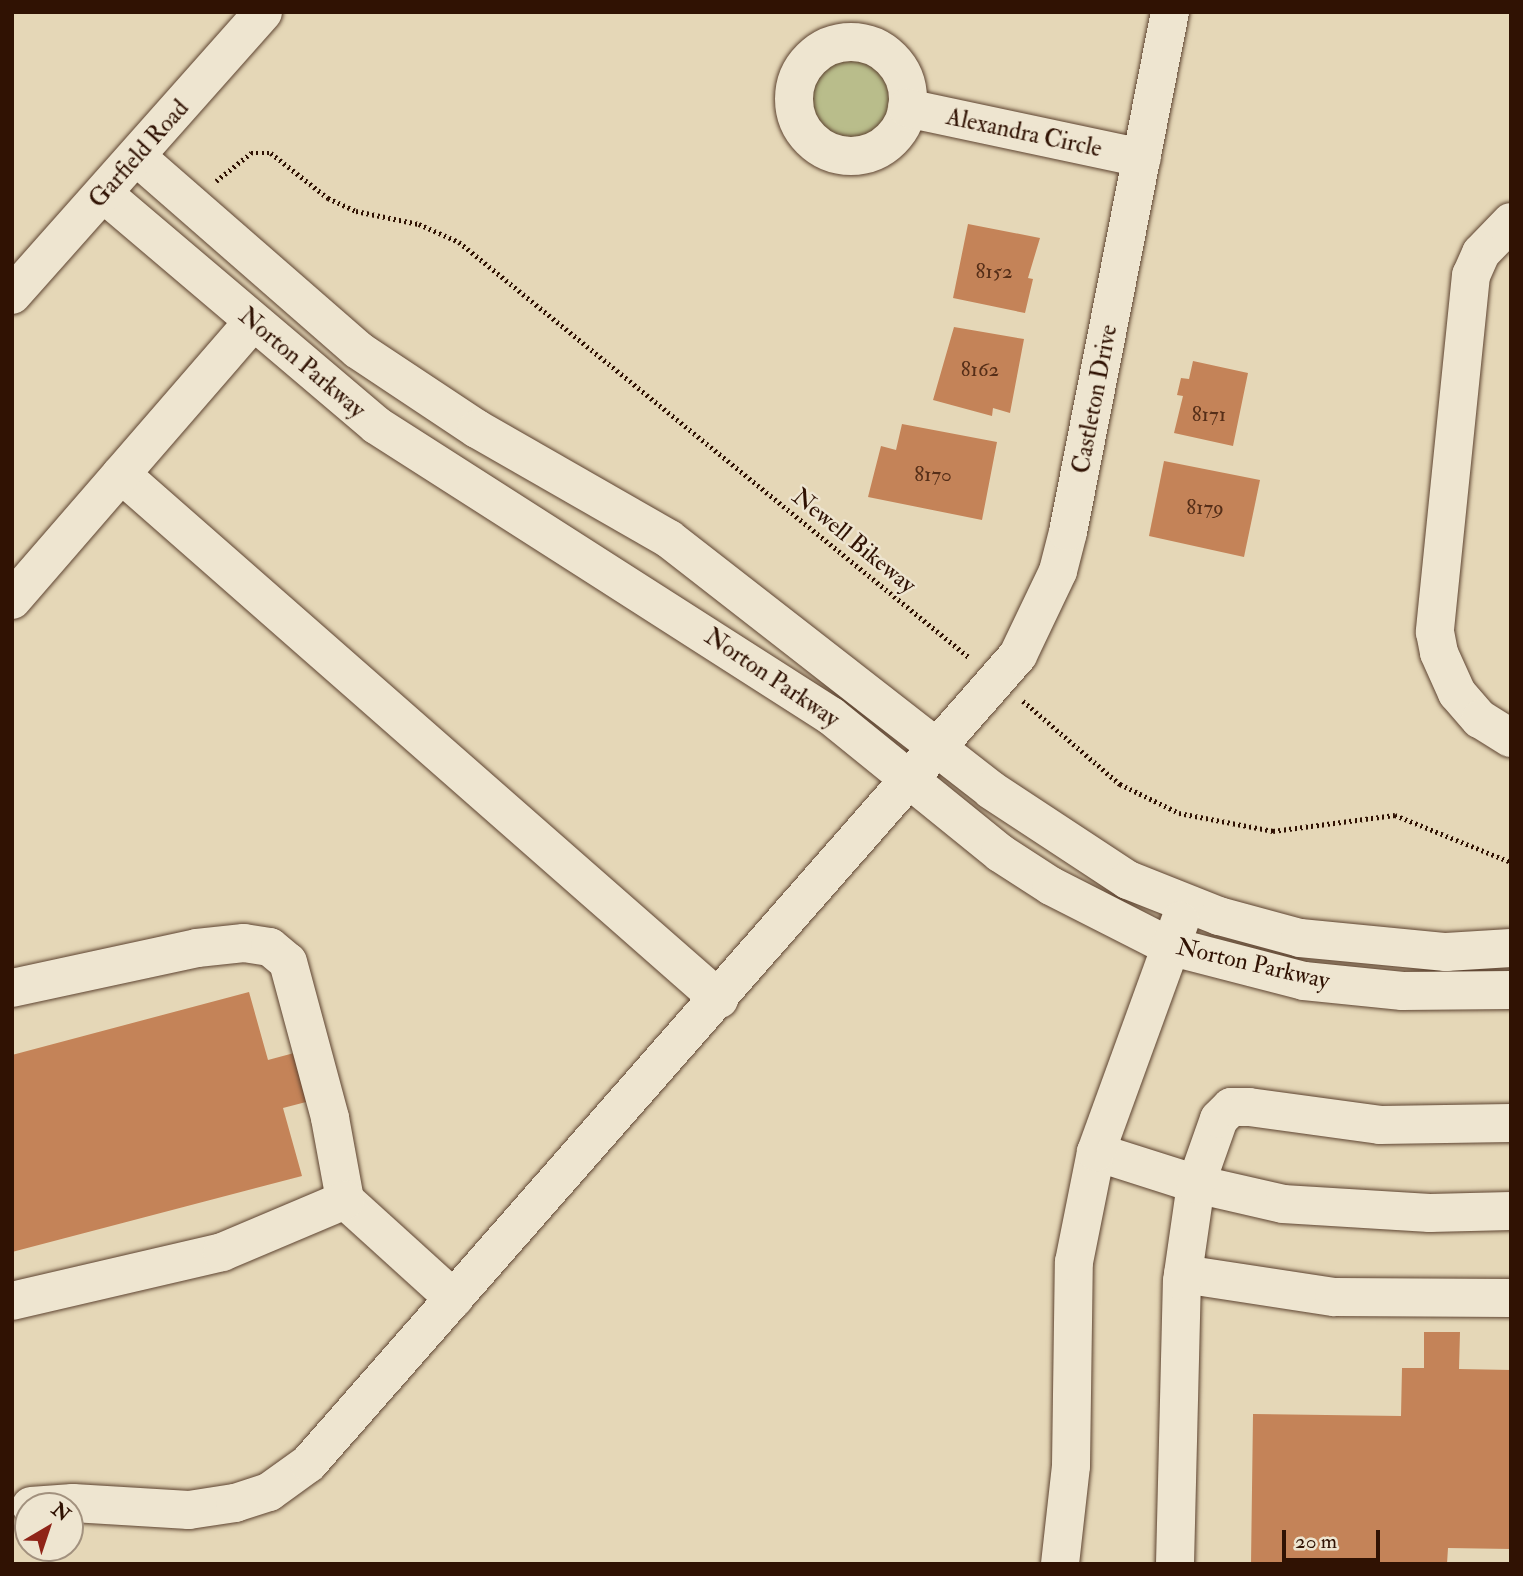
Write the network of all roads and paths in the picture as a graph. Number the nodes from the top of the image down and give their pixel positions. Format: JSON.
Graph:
{"nodes":[{"id":1,"x":263,"y":12,"type":"edge"},
{"id":2,"x":1170,"y":12,"type":"edge"},
{"id":3,"x":907,"y":108,"type":"dead end"},
{"id":4,"x":137,"y":157,"type":"junction"},
{"id":5,"x":1142,"y":158,"type":"junction"},
{"id":6,"x":217,"y":180,"type":"dead end"},
{"id":7,"x":104,"y":194,"type":"junction"},
{"id":8,"x":1511,"y":222,"type":"edge"},
{"id":9,"x":12,"y":295,"type":"edge"},
{"id":10,"x":252,"y":323,"type":"junction"},
{"id":11,"x":121,"y":474,"type":"junction"},
{"id":12,"x":12,"y":600,"type":"edge"},
{"id":13,"x":997,"y":680,"type":"junction"},
{"id":14,"x":1511,"y":738,"type":"edge"},
{"id":15,"x":938,"y":751,"type":"junction"},
{"id":16,"x":912,"y":780,"type":"junction"},
{"id":17,"x":1511,"y":862,"type":"edge"},
{"id":18,"x":1188,"y":904,"type":"junction"},
{"id":19,"x":1169,"y":946,"type":"junction"},
{"id":20,"x":1511,"y":948,"type":"edge"},
{"id":21,"x":12,"y":988,"type":"edge"},
{"id":22,"x":1511,"y":990,"type":"edge"},
{"id":23,"x":719,"y":999,"type":"junction"},
{"id":24,"x":1511,"y":1124,"type":"edge"},
{"id":25,"x":1096,"y":1152,"type":"junction"},
{"id":26,"x":1196,"y":1184,"type":"junction"},
{"id":27,"x":345,"y":1200,"type":"junction"},
{"id":28,"x":1511,"y":1211,"type":"edge"},
{"id":29,"x":1183,"y":1274,"type":"junction"},
{"id":30,"x":1511,"y":1298,"type":"edge"},
{"id":31,"x":454,"y":1299,"type":"junction"},
{"id":32,"x":12,"y":1301,"type":"edge"},
{"id":33,"x":84,"y":1504,"type":"edge"},
{"id":34,"x":1060,"y":1564,"type":"edge"},
{"id":35,"x":1175,"y":1564,"type":"edge"}],
"edges":[{"from":1,"to":4,"type":"street","name":"Garfield Road"},
{"from":2,"to":5,"type":"street","name":"Castleton Drive"},
{"from":3,"to":5,"type":"street","name":"Alexandra Circle"},
{"from":4,"to":7,"type":"street","name":"Garfield Road"},
{"from":4,"to":15,"type":"street","name":"Norton Parkway"},
{"from":5,"to":13,"type":"street","name":"Castleton Drive"},
{"from":6,"to":13,"type":"path","name":"Newell Bikeway"},
{"from":7,"to":9,"type":"street","name":"Garfield Road"},
{"from":7,"to":10,"type":"street","name":"Norton Parkway"},
{"from":8,"to":14,"type":"street"},
{"from":10,"to":11,"type":"street"},
{"from":10,"to":16,"type":"street","name":"Norton Parkway"},
{"from":11,"to":12,"type":"street"},
{"from":11,"to":23,"type":"street"},
{"from":13,"to":15,"type":"street","name":"Castleton Drive"},
{"from":13,"to":17,"type":"path","name":"Newell Bikeway"},
{"from":15,"to":16,"type":"street","name":"Castleton Drive"},
{"from":15,"to":18,"type":"street","name":"Norton Parkway"},
{"from":16,"to":19,"type":"street","name":"Norton Parkway"},
{"from":16,"to":23,"type":"street","name":"Castleton Drive"},
{"from":18,"to":19,"type":"street"},
{"from":18,"to":20,"type":"street","name":"Norton Parkway"},
{"from":19,"to":22,"type":"street","name":"Norton Parkway"},
{"from":19,"to":25,"type":"street"},
{"from":21,"to":27,"type":"street"},
{"from":23,"to":31,"type":"street","name":"Castleton Drive"},
{"from":24,"to":26,"type":"street"},
{"from":25,"to":26,"type":"street"},
{"from":25,"to":34,"type":"street"},
{"from":26,"to":28,"type":"street"},
{"from":26,"to":29,"type":"street"},
{"from":27,"to":31,"type":"street"},
{"from":27,"to":32,"type":"street"},
{"from":29,"to":30,"type":"street"},
{"from":29,"to":35,"type":"street"},
{"from":31,"to":33,"type":"street","name":"Castleton Drive"}]}
